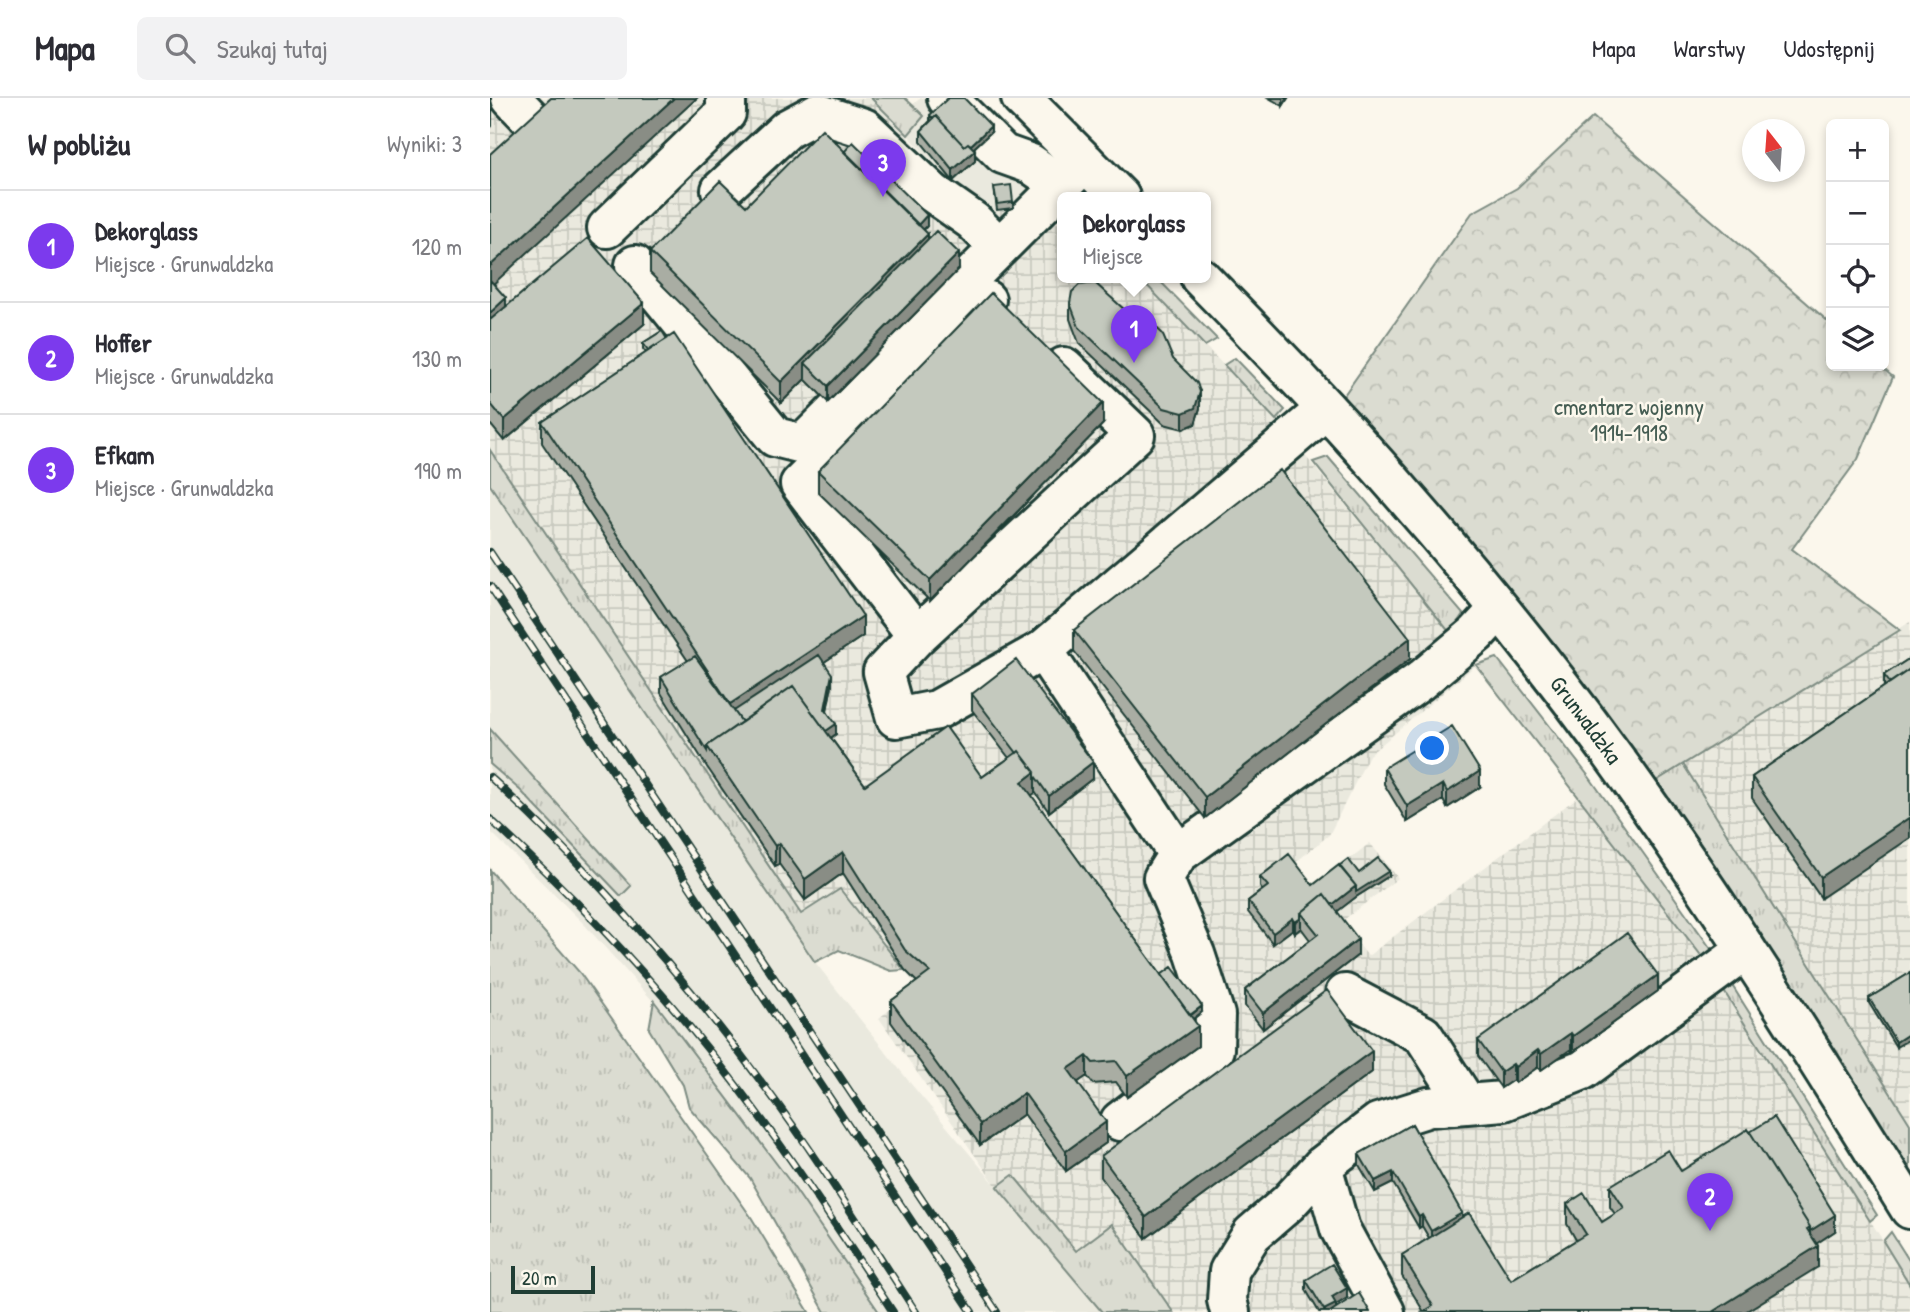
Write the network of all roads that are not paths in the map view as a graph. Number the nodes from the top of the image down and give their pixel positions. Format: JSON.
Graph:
{"nodes":[{"id":1,"x":947,"y":98,"type":"edge"},
{"id":2,"x":1021,"y":98,"type":"edge"},
{"id":3,"x":736,"y":103,"type":"edge"},
{"id":4,"x":826,"y":106,"type":"edge"},
{"id":5,"x":1073,"y":173,"type":"junction"},
{"id":6,"x":721,"y":190,"type":"edge"},
{"id":7,"x":1110,"y":192,"type":"edge"},
{"id":8,"x":607,"y":228,"type":"dead end"},
{"id":9,"x":999,"y":247,"type":"junction"},
{"id":10,"x":635,"y":265,"type":"dead end"},
{"id":11,"x":1206,"y":283,"type":"edge"},
{"id":12,"x":1326,"y":410,"type":"junction"},
{"id":13,"x":1499,"y":609,"type":"junction"},
{"id":14,"x":916,"y":636,"type":"junction"},
{"id":15,"x":1043,"y":650,"type":"junction"},
{"id":16,"x":1178,"y":853,"type":"junction"},
{"id":17,"x":1746,"y":950,"type":"junction"},
{"id":18,"x":1345,"y":994,"type":"dead end"},
{"id":19,"x":1467,"y":1104,"type":"junction"},
{"id":20,"x":1120,"y":1121,"type":"dead end"},
{"id":21,"x":1322,"y":1166,"type":"junction"},
{"id":22,"x":1910,"y":1209,"type":"edge"},
{"id":23,"x":1230,"y":1312,"type":"edge"},
{"id":24,"x":1385,"y":1312,"type":"edge"}],
"edges":[{"from":1,"to":5,"type":"main road"},
{"from":2,"to":5,"type":"main road"},
{"from":3,"to":8,"type":"main road"},
{"from":4,"to":6,"type":"main road"},
{"from":4,"to":9,"type":"main road"},
{"from":5,"to":7,"type":"main road"},
{"from":5,"to":9,"type":"main road"},
{"from":9,"to":10,"type":"main road"},
{"from":11,"to":12,"type":"main road","name":"Grunwaldzka"},
{"from":12,"to":13,"type":"main road","name":"Grunwaldzka"},
{"from":12,"to":15,"type":"main road"},
{"from":13,"to":16,"type":"main road"},
{"from":13,"to":17,"type":"main road","name":"Grunwaldzka"},
{"from":14,"to":14,"type":"main road"},
{"from":14,"to":15,"type":"main road"},
{"from":15,"to":16,"type":"main road"},
{"from":16,"to":20,"type":"main road"},
{"from":17,"to":19,"type":"main road"},
{"from":17,"to":22,"type":"main road","name":"Grunwaldzka"},
{"from":18,"to":19,"type":"main road"},
{"from":19,"to":21,"type":"main road"},
{"from":21,"to":23,"type":"main road"},
{"from":21,"to":24,"type":"main road"}]}
